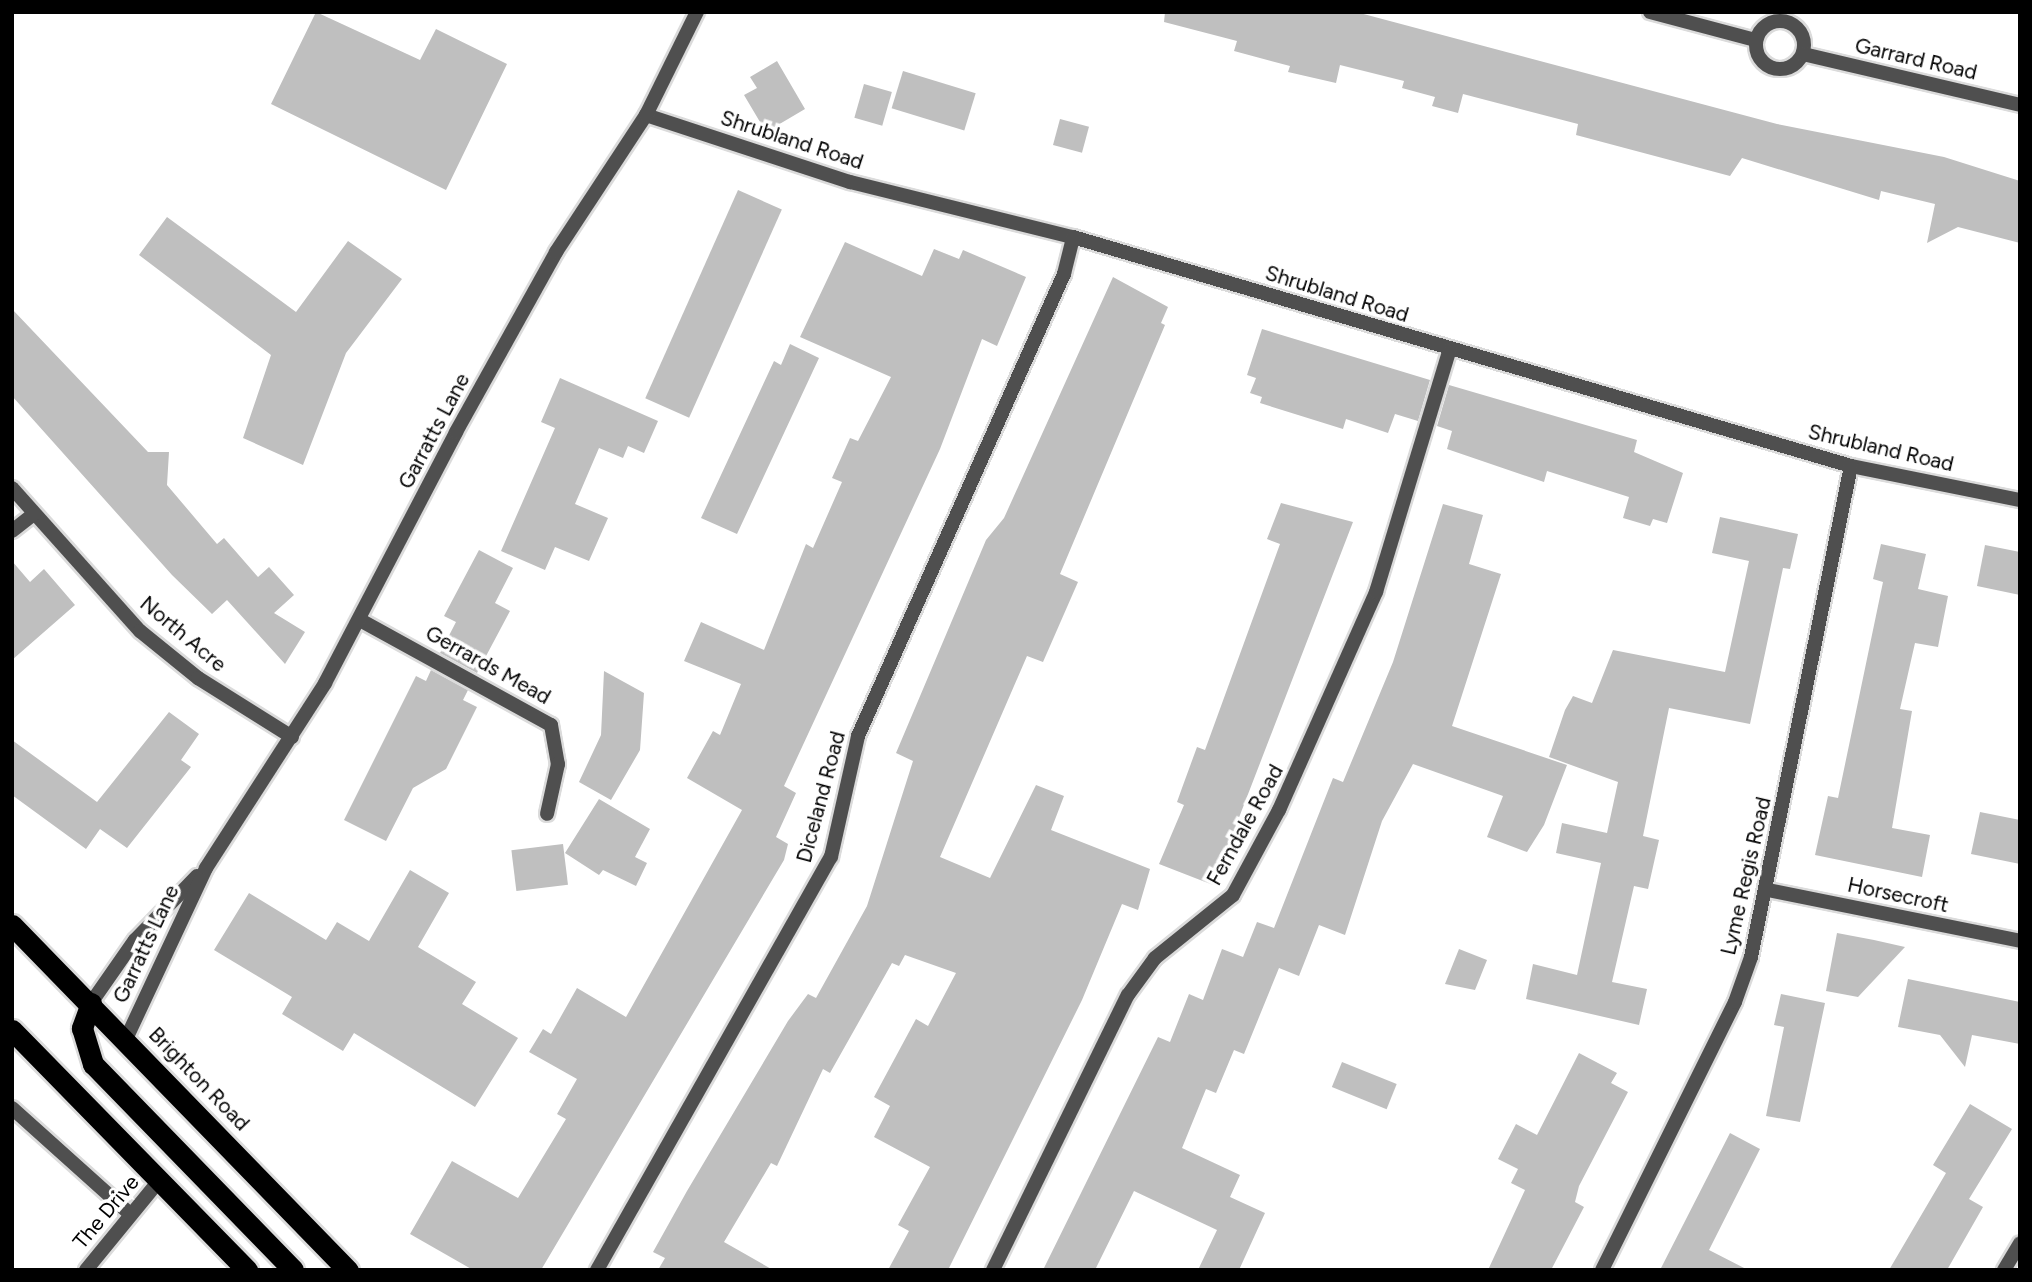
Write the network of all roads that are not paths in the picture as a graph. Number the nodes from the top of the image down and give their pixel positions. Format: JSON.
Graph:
{"nodes":[{"id":1,"x":697,"y":12,"type":"edge"},
{"id":2,"x":1650,"y":12,"type":"edge"},
{"id":3,"x":1755,"y":40,"type":"junction"},
{"id":4,"x":1803,"y":54,"type":"junction"},
{"id":5,"x":2020,"y":105,"type":"edge"},
{"id":6,"x":646,"y":115,"type":"junction"},
{"id":7,"x":1073,"y":237,"type":"junction"},
{"id":8,"x":1449,"y":352,"type":"junction"},
{"id":9,"x":1851,"y":466,"type":"junction"},
{"id":10,"x":12,"y":488,"type":"edge"},
{"id":11,"x":2020,"y":500,"type":"edge"},
{"id":12,"x":34,"y":514,"type":"junction"},
{"id":13,"x":12,"y":531,"type":"edge"},
{"id":14,"x":360,"y":620,"type":"junction"},
{"id":15,"x":292,"y":737,"type":"junction"},
{"id":16,"x":547,"y":814,"type":"dead end"},
{"id":17,"x":206,"y":868,"type":"junction"},
{"id":18,"x":1768,"y":890,"type":"junction"},
{"id":19,"x":12,"y":925,"type":"edge"},
{"id":20,"x":2020,"y":941,"type":"edge"},
{"id":21,"x":91,"y":1003,"type":"junction"},
{"id":22,"x":12,"y":1030,"type":"edge"},
{"id":23,"x":126,"y":1038,"type":"junction"},
{"id":24,"x":12,"y":1108,"type":"edge"},
{"id":25,"x":158,"y":1182,"type":"junction"},
{"id":26,"x":128,"y":1212,"type":"junction"},
{"id":27,"x":2020,"y":1243,"type":"edge"},
{"id":28,"x":86,"y":1270,"type":"edge"},
{"id":29,"x":247,"y":1270,"type":"edge"},
{"id":30,"x":293,"y":1270,"type":"edge"},
{"id":31,"x":348,"y":1270,"type":"edge"},
{"id":32,"x":597,"y":1270,"type":"edge"},
{"id":33,"x":993,"y":1270,"type":"edge"},
{"id":34,"x":1602,"y":1270,"type":"edge"},
{"id":35,"x":2004,"y":1270,"type":"edge"}],
"edges":[{"from":1,"to":6,"type":"street","name":"Garratts Lane"},
{"from":2,"to":3,"type":"street"},
{"from":3,"to":4,"type":"street"},
{"from":3,"to":4,"type":"street"},
{"from":4,"to":5,"type":"street","name":"Garrard Road"},
{"from":6,"to":7,"type":"street","name":"Shrubland Road"},
{"from":6,"to":14,"type":"street","name":"Garratts Lane"},
{"from":7,"to":8,"type":"street","name":"Shrubland Road"},
{"from":7,"to":32,"type":"street","name":"Diceland Road"},
{"from":8,"to":9,"type":"street","name":"Shrubland Road"},
{"from":8,"to":33,"type":"street","name":"Ferndale Road"},
{"from":9,"to":11,"type":"street","name":"Shrubland Road"},
{"from":9,"to":18,"type":"street","name":"Lyme Regis Road"},
{"from":10,"to":12,"type":"street","name":"North Acre"},
{"from":12,"to":13,"type":"street"},
{"from":12,"to":15,"type":"street","name":"North Acre"},
{"from":14,"to":15,"type":"street","name":"Garratts Lane"},
{"from":14,"to":16,"type":"street","name":"Gerrards Mead"},
{"from":15,"to":17,"type":"street","name":"Garratts Lane"},
{"from":17,"to":21,"type":"street","name":"Garratts Lane"},
{"from":17,"to":23,"type":"street","name":"Garratts Lane"},
{"from":18,"to":20,"type":"street","name":"Horsecroft"},
{"from":18,"to":34,"type":"street","name":"Lyme Regis Road"},
{"from":19,"to":21,"type":"highway","name":"Brighton Road"},
{"from":21,"to":23,"type":"highway","name":"Brighton Road"},
{"from":21,"to":30,"type":"highway"},
{"from":22,"to":25,"type":"highway"},
{"from":23,"to":31,"type":"highway","name":"Brighton Road"},
{"from":24,"to":26,"type":"street"},
{"from":25,"to":26,"type":"street","name":"The Drive"},
{"from":25,"to":29,"type":"highway"},
{"from":26,"to":28,"type":"street","name":"The Drive"},
{"from":27,"to":35,"type":"street"}]}
